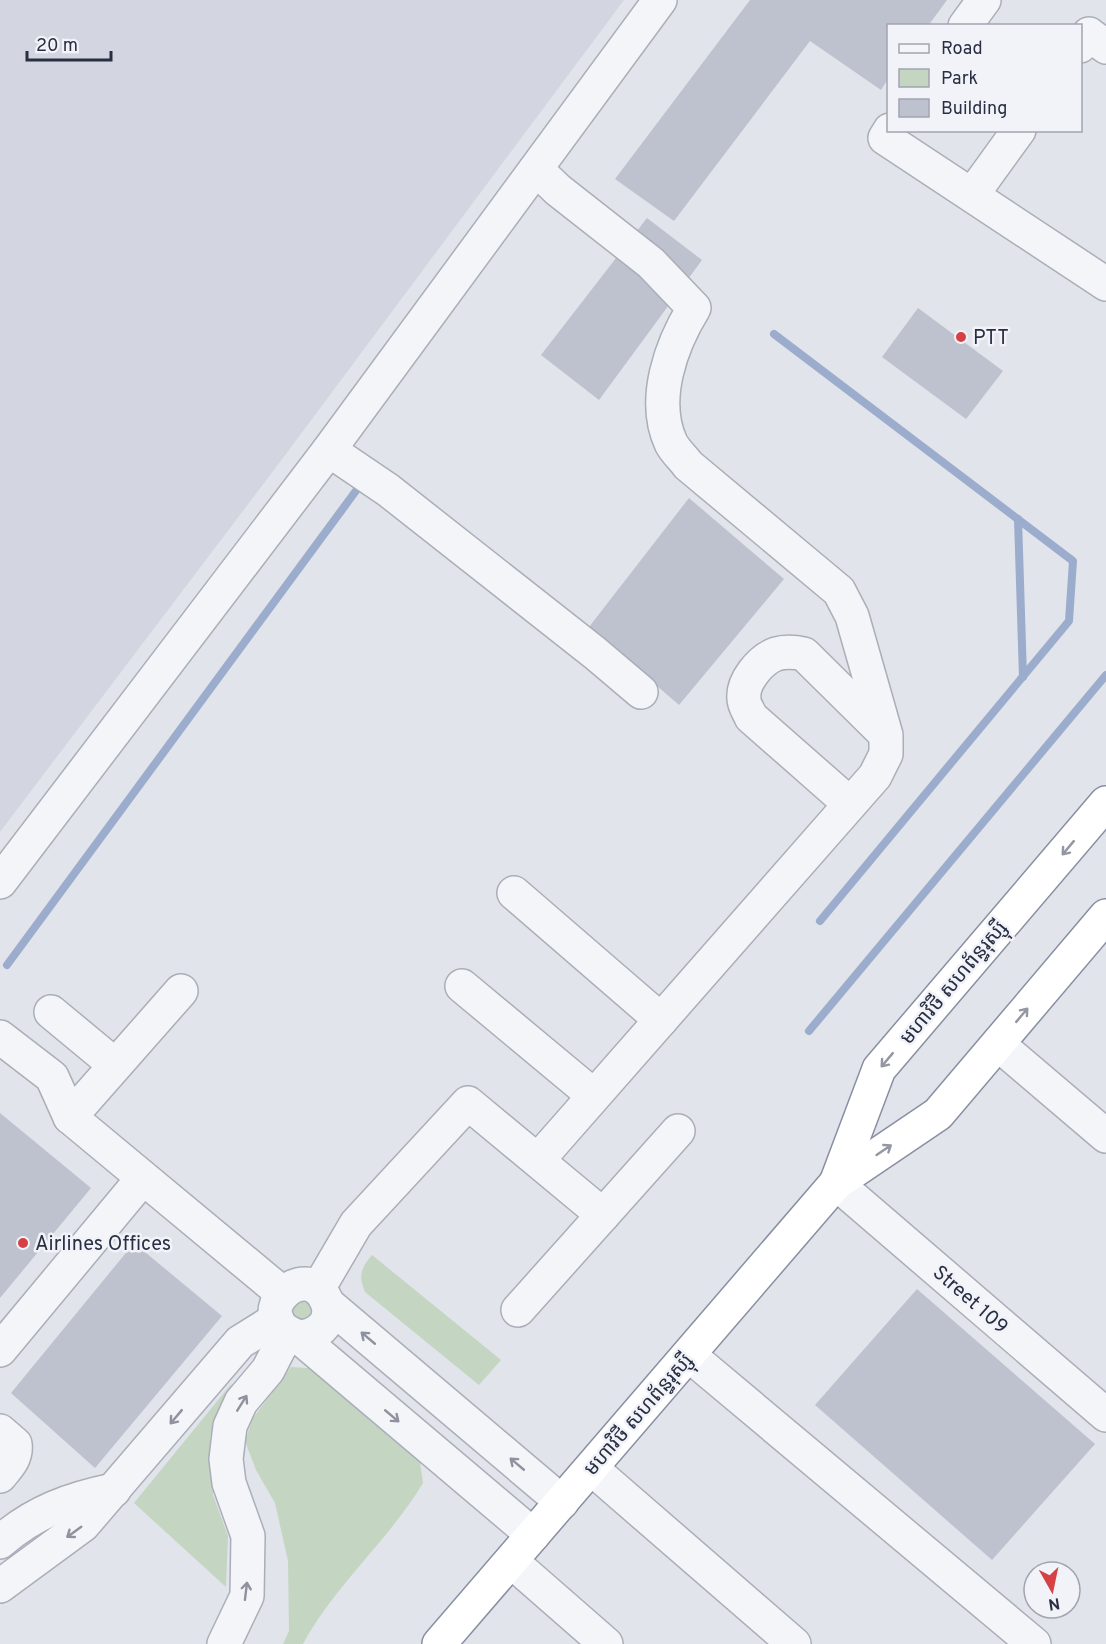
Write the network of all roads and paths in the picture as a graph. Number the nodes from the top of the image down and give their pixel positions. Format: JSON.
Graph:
{"nodes":[{"id":1,"x":660,"y":0,"type":"edge"},
{"id":2,"x":984,"y":0,"type":"edge"},
{"id":3,"x":966,"y":24,"type":"edge"},
{"id":4,"x":1082,"y":43,"type":"edge"},
{"id":5,"x":1106,"y":47,"type":"edge"},
{"id":6,"x":889,"y":132,"type":"edge"},
{"id":7,"x":1018,"y":132,"type":"edge"},
{"id":8,"x":536,"y":169,"type":"junction"},
{"id":9,"x":972,"y":195,"type":"junction"},
{"id":10,"x":1106,"y":284,"type":"edge"},
{"id":11,"x":329,"y":450,"type":"junction"},
{"id":12,"x":641,"y":692,"type":"dead end"},
{"id":13,"x":886,"y":735,"type":"junction"},
{"id":14,"x":1106,"y":803,"type":"edge"},
{"id":15,"x":850,"y":804,"type":"junction"},
{"id":16,"x":0,"y":882,"type":"edge"},
{"id":17,"x":514,"y":893,"type":"dead end"},
{"id":18,"x":1106,"y":916,"type":"edge"},
{"id":19,"x":462,"y":986,"type":"dead end"},
{"id":20,"x":181,"y":991,"type":"dead end"},
{"id":21,"x":51,"y":1012,"type":"dead end"},
{"id":22,"x":660,"y":1020,"type":"junction"},
{"id":23,"x":0,"y":1036,"type":"edge"},
{"id":24,"x":998,"y":1044,"type":"junction"},
{"id":25,"x":116,"y":1065,"type":"junction"},
{"id":26,"x":593,"y":1095,"type":"junction"},
{"id":27,"x":70,"y":1117,"type":"junction"},
{"id":28,"x":678,"y":1131,"type":"dead end"},
{"id":29,"x":1106,"y":1136,"type":"edge"},
{"id":30,"x":538,"y":1160,"type":"junction"},
{"id":31,"x":143,"y":1178,"type":"junction"},
{"id":32,"x":836,"y":1183,"type":"junction"},
{"id":33,"x":603,"y":1215,"type":"junction"},
{"id":34,"x":323,"y":1296,"type":"junction"},
{"id":35,"x":518,"y":1311,"type":"dead end"},
{"id":36,"x":286,"y":1321,"type":"junction"},
{"id":37,"x":0,"y":1350,"type":"edge"},
{"id":38,"x":689,"y":1354,"type":"junction"},
{"id":39,"x":1106,"y":1415,"type":"edge"},
{"id":40,"x":0,"y":1431,"type":"edge"},
{"id":41,"x":591,"y":1468,"type":"junction"},
{"id":42,"x":0,"y":1476,"type":"edge"},
{"id":43,"x":114,"y":1490,"type":"junction"},
{"id":44,"x":561,"y":1502,"type":"junction"},
{"id":45,"x":533,"y":1535,"type":"junction"},
{"id":46,"x":0,"y":1542,"type":"edge"},
{"id":47,"x":510,"y":1561,"type":"junction"},
{"id":48,"x":7,"y":1581,"type":"edge"},
{"id":49,"x":0,"y":1610,"type":"edge"},
{"id":50,"x":224,"y":1644,"type":"edge"},
{"id":51,"x":439,"y":1644,"type":"edge"},
{"id":52,"x":606,"y":1644,"type":"edge"},
{"id":53,"x":794,"y":1644,"type":"edge"},
{"id":54,"x":1034,"y":1644,"type":"edge"}],
"edges":[{"from":1,"to":8,"type":"street"},
{"from":2,"to":3,"type":"street"},
{"from":4,"to":5,"type":"street"},
{"from":6,"to":9,"type":"street"},
{"from":7,"to":9,"type":"street"},
{"from":8,"to":11,"type":"street"},
{"from":8,"to":13,"type":"street"},
{"from":9,"to":10,"type":"street"},
{"from":11,"to":12,"type":"street"},
{"from":11,"to":16,"type":"street"},
{"from":13,"to":15,"type":"street"},
{"from":13,"to":15,"type":"street"},
{"from":14,"to":32,"type":"highway","name":"មហាវិថី សហព័ន្ធរុស្ស៊ី","one_way":true},
{"from":15,"to":22,"type":"street"},
{"from":17,"to":22,"type":"street"},
{"from":24,"to":18,"type":"highway","name":"មហាវិថី សហព័ន្ធរុស្ស៊ី","one_way":true},
{"from":19,"to":26,"type":"street"},
{"from":20,"to":25,"type":"street"},
{"from":21,"to":25,"type":"street"},
{"from":22,"to":26,"type":"street"},
{"from":23,"to":27,"type":"street"},
{"from":24,"to":29,"type":"street"},
{"from":32,"to":24,"type":"highway","name":"មហាវិថី សហព័ន្ធរុស្ស៊ី","one_way":true},
{"from":25,"to":27,"type":"street"},
{"from":26,"to":30,"type":"street"},
{"from":27,"to":31,"type":"street"},
{"from":28,"to":33,"type":"street"},
{"from":30,"to":33,"type":"street"},
{"from":30,"to":34,"type":"street"},
{"from":31,"to":36,"type":"street"},
{"from":31,"to":37,"type":"street"},
{"from":32,"to":38,"type":"highway","name":"មហាវិថី សហព័ន្ធរុស្ស៊ី"},
{"from":32,"to":39,"type":"street","name":"Street 109"},
{"from":33,"to":35,"type":"street"},
{"from":34,"to":36,"type":"street"},
{"from":34,"to":36,"type":"street"},
{"from":44,"to":34,"type":"street","one_way":true},
{"from":36,"to":43,"type":"street","one_way":true},
{"from":36,"to":45,"type":"street","one_way":true},
{"from":50,"to":36,"type":"street","one_way":true},
{"from":38,"to":41,"type":"highway","name":"មហាវិថី សហព័ន្ធរុស្ស៊ី"},
{"from":38,"to":54,"type":"street"},
{"from":40,"to":42,"type":"street"},
{"from":41,"to":44,"type":"highway","name":"មហាវិថី សហព័ន្ធរុស្ស៊ី"},
{"from":41,"to":53,"type":"street"},
{"from":43,"to":46,"type":"street"},
{"from":43,"to":48,"type":"street","one_way":true},
{"from":44,"to":45,"type":"highway","name":"មហាវិថី សហព័ន្ធរុស្ស៊ី"},
{"from":45,"to":47,"type":"highway","name":"មហាវិថី សហព័ន្ធរុស្ស៊ី"},
{"from":47,"to":51,"type":"highway","name":"មហាវិថី សហព័ន្ធរុស្ស៊ី"},
{"from":47,"to":52,"type":"street"},
{"from":48,"to":49,"type":"street"}]}
